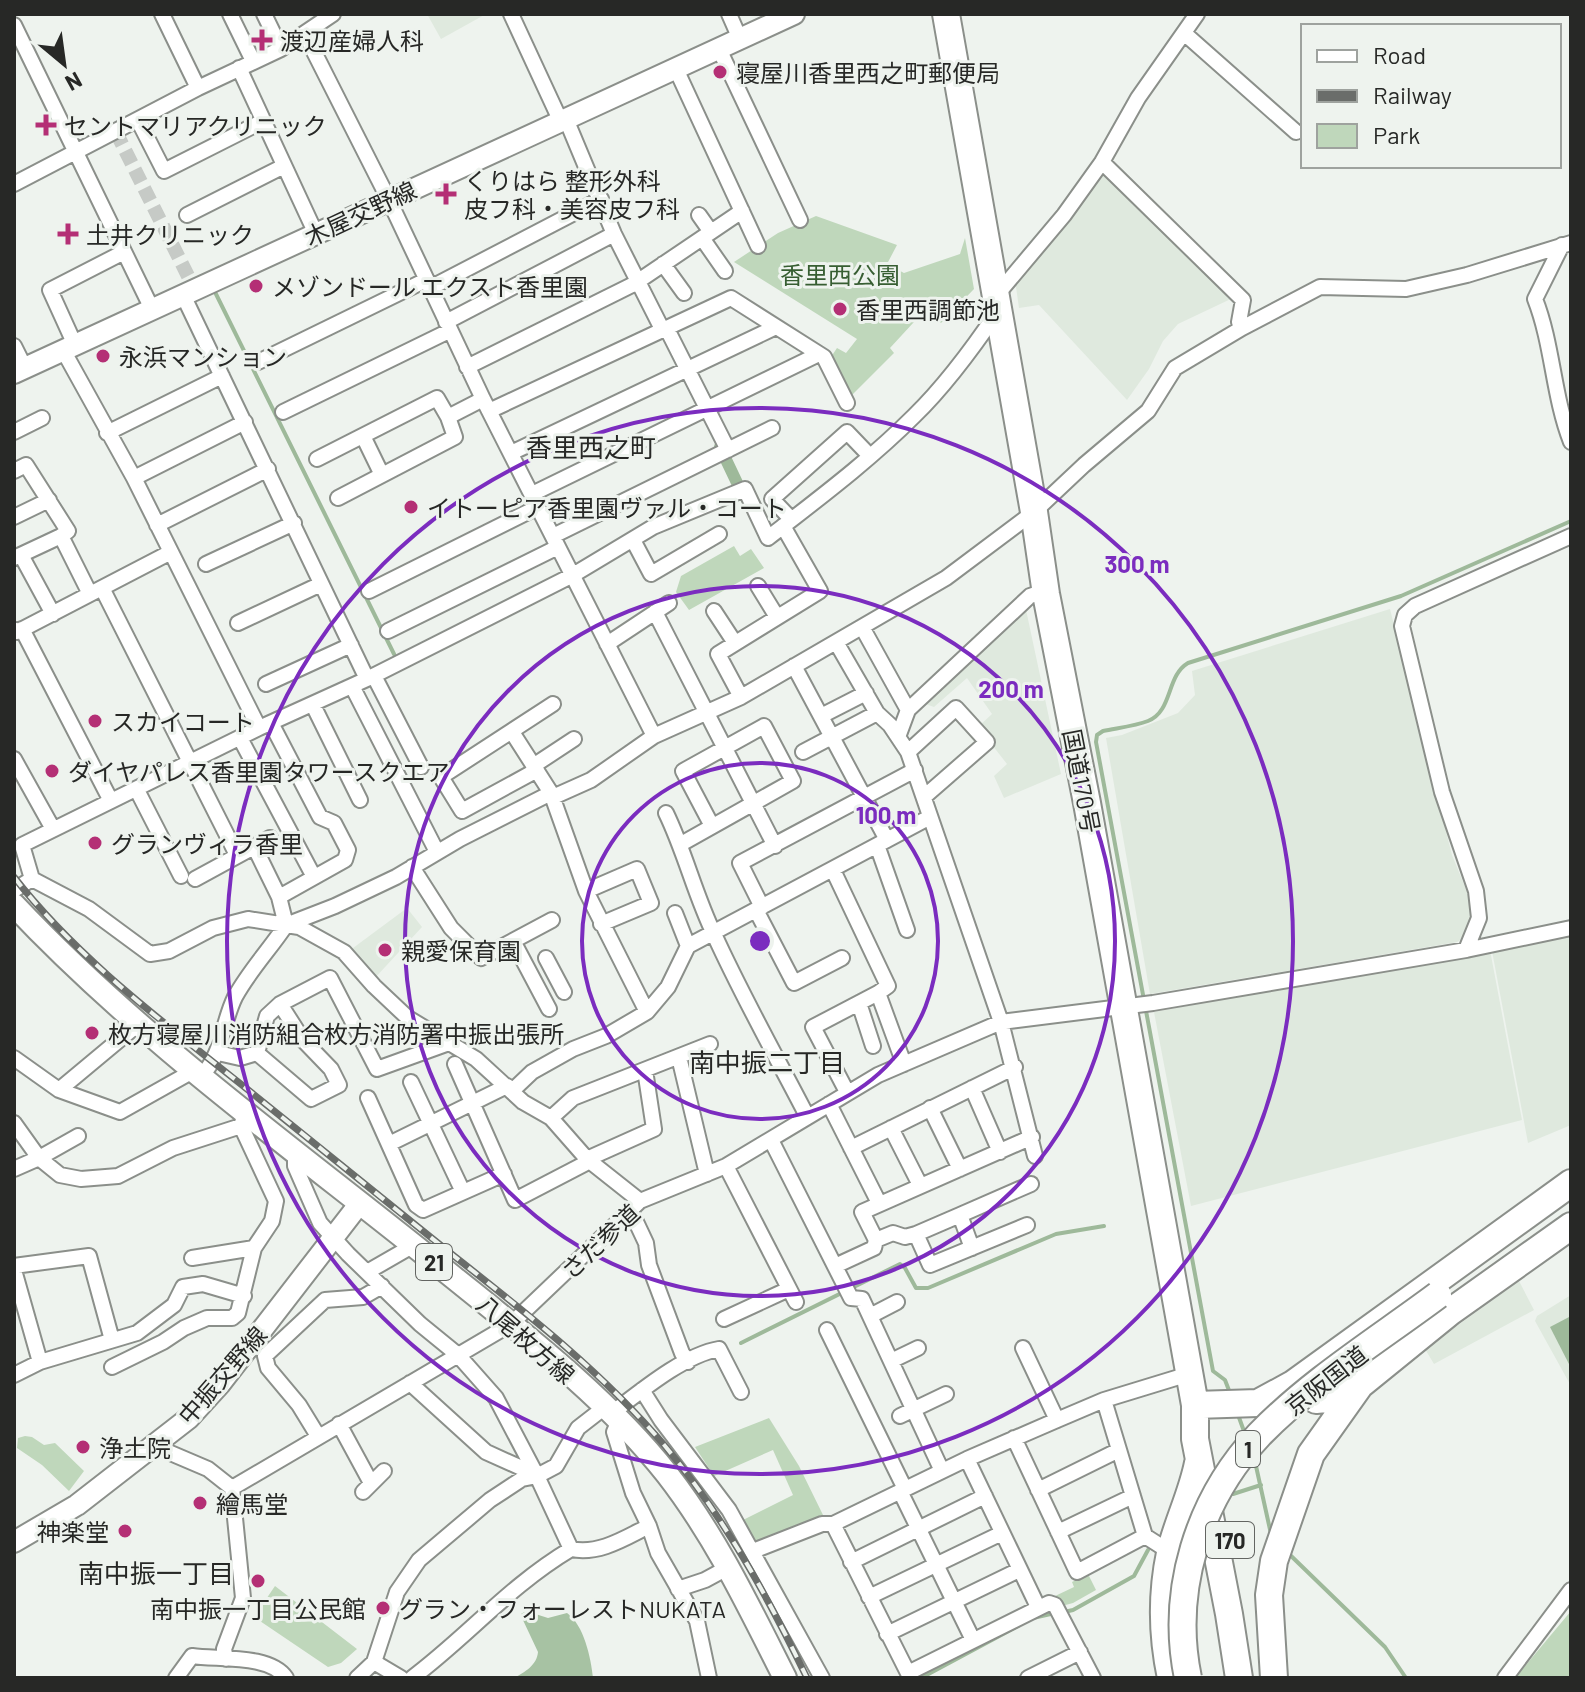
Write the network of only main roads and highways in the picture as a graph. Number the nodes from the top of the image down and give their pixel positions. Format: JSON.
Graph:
{"nodes":[{"id":1,"x":794,"y":14,"type":"edge"},
{"id":2,"x":946,"y":14,"type":"edge"},
{"id":3,"x":19,"y":371,"type":"edge"},
{"id":4,"x":14,"y":905,"type":"edge"},
{"id":5,"x":1571,"y":1183,"type":"edge"},
{"id":6,"x":1571,"y":1202,"type":"edge"},
{"id":7,"x":360,"y":1203,"type":"junction"},
{"id":8,"x":1571,"y":1226,"type":"edge"},
{"id":9,"x":1293,"y":1384,"type":"junction"},
{"id":10,"x":1360,"y":1385,"type":"junction"},
{"id":11,"x":1195,"y":1405,"type":"junction"},
{"id":12,"x":1199,"y":1459,"type":"junction"},
{"id":13,"x":14,"y":1542,"type":"edge"},
{"id":14,"x":785,"y":1678,"type":"edge"},
{"id":15,"x":1171,"y":1678,"type":"edge"},
{"id":16,"x":1188,"y":1678,"type":"edge"},
{"id":17,"x":1239,"y":1678,"type":"edge"},
{"id":18,"x":1257,"y":1678,"type":"edge"},
{"id":19,"x":1274,"y":1678,"type":"edge"}],
"edges":[{"from":1,"to":3,"type":"main road","name":"木屋交野線"},
{"from":2,"to":11,"type":"highway","name":"国道170号","number":"170"},
{"from":4,"to":7,"type":"main road","name":"八尾枚方線","number":"21"},
{"from":5,"to":9,"type":"highway"},
{"from":6,"to":16,"type":"highway","name":"京阪国道","number":"1","bridge":true},
{"from":7,"to":13,"type":"main road","name":"中振交野線"},
{"from":7,"to":14,"type":"main road","name":"八尾枚方線","number":"21"},
{"from":8,"to":10,"type":"highway","name":"京阪国道"},
{"from":9,"to":10,"type":"highway"},
{"from":9,"to":11,"type":"highway"},
{"from":10,"to":19,"type":"highway","name":"京阪国道"},
{"from":11,"to":12,"type":"highway","name":"国道170号","number":"170"},
{"from":11,"to":18,"type":"highway","name":"国道170号","number":"170"},
{"from":12,"to":15,"type":"highway"},
{"from":12,"to":17,"type":"highway","name":"国道170号","number":"170"}]}
